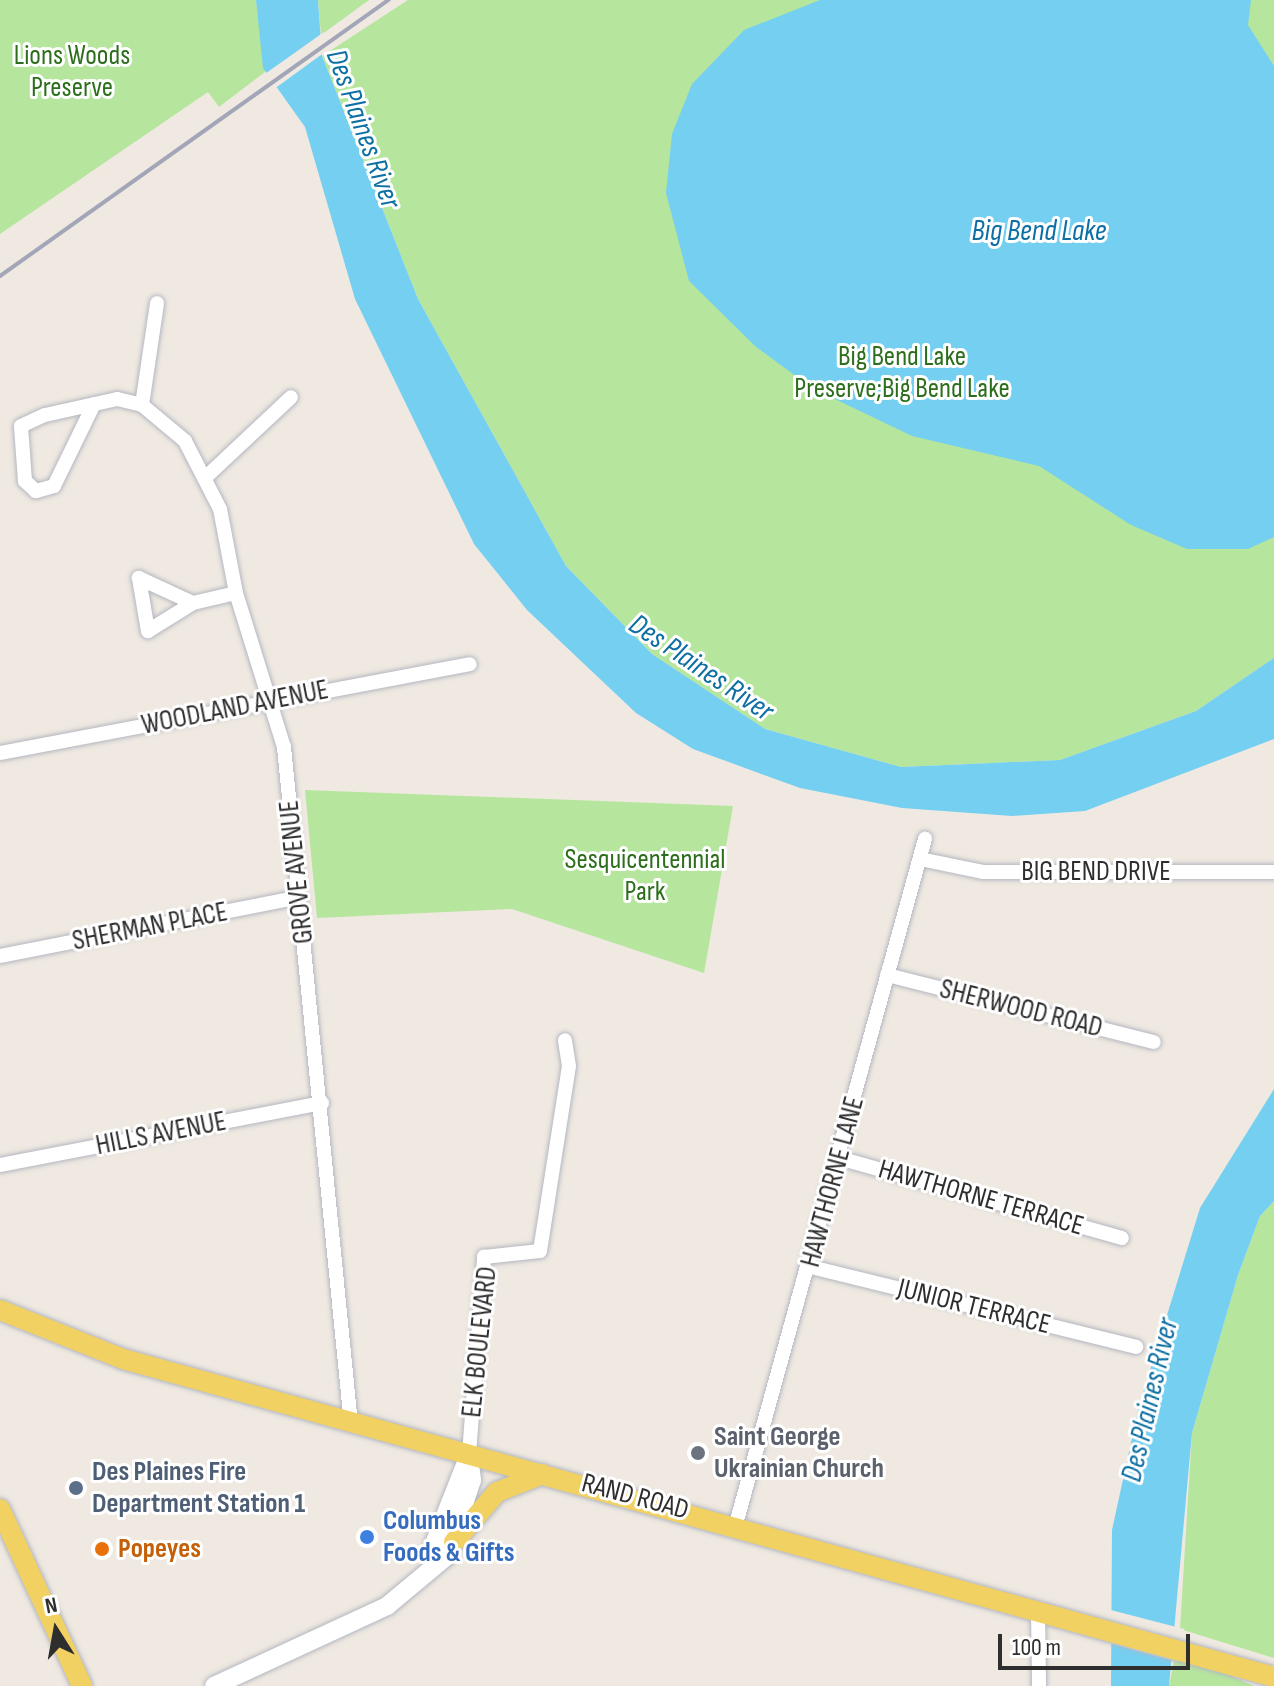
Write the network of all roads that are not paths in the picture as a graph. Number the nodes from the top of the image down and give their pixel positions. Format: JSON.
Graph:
{"nodes":[{"id":1,"x":157,"y":303,"type":"dead end"},
{"id":2,"x":291,"y":397,"type":"dead end"},
{"id":3,"x":94,"y":404,"type":"junction"},
{"id":4,"x":142,"y":405,"type":"junction"},
{"id":5,"x":207,"y":476,"type":"junction"},
{"id":6,"x":236,"y":593,"type":"junction"},
{"id":7,"x":193,"y":603,"type":"dead end"},
{"id":8,"x":470,"y":664,"type":"dead end"},
{"id":9,"x":267,"y":702,"type":"junction"},
{"id":10,"x":0,"y":753,"type":"edge"},
{"id":11,"x":925,"y":839,"type":"dead end"},
{"id":12,"x":920,"y":859,"type":"junction"},
{"id":13,"x":1274,"y":872,"type":"edge"},
{"id":14,"x":300,"y":897,"type":"junction"},
{"id":15,"x":0,"y":956,"type":"edge"},
{"id":16,"x":887,"y":975,"type":"junction"},
{"id":17,"x":565,"y":1040,"type":"dead end"},
{"id":18,"x":1154,"y":1042,"type":"dead end"},
{"id":19,"x":322,"y":1103,"type":"junction"},
{"id":20,"x":839,"y":1158,"type":"junction"},
{"id":21,"x":0,"y":1165,"type":"edge"},
{"id":22,"x":1122,"y":1238,"type":"dead end"},
{"id":23,"x":811,"y":1267,"type":"junction"},
{"id":24,"x":0,"y":1310,"type":"edge"},
{"id":25,"x":1136,"y":1347,"type":"dead end"},
{"id":26,"x":351,"y":1424,"type":"junction"},
{"id":27,"x":469,"y":1454,"type":"junction"},
{"id":28,"x":545,"y":1474,"type":"junction"},
{"id":29,"x":0,"y":1509,"type":"edge"},
{"id":30,"x":736,"y":1524,"type":"junction"},
{"id":31,"x":454,"y":1542,"type":"junction"},
{"id":32,"x":434,"y":1561,"type":"junction"},
{"id":33,"x":1038,"y":1610,"type":"junction"},
{"id":34,"x":1274,"y":1677,"type":"edge"},
{"id":35,"x":82,"y":1686,"type":"edge"},
{"id":36,"x":214,"y":1686,"type":"edge"},
{"id":37,"x":1039,"y":1686,"type":"edge"}],
"edges":[{"from":1,"to":4,"type":"street"},
{"from":2,"to":5,"type":"street"},
{"from":3,"to":3,"type":"street"},
{"from":3,"to":4,"type":"street"},
{"from":4,"to":5,"type":"street","name":"GROVE AVENUE"},
{"from":5,"to":6,"type":"street","name":"GROVE AVENUE"},
{"from":6,"to":7,"type":"street"},
{"from":6,"to":9,"type":"street","name":"GROVE AVENUE"},
{"from":8,"to":9,"type":"street","name":"WOODLAND AVENUE"},
{"from":9,"to":10,"type":"street","name":"WOODLAND AVENUE"},
{"from":9,"to":14,"type":"street","name":"GROVE AVENUE"},
{"from":11,"to":12,"type":"street","name":"HAWTHORNE LANE"},
{"from":12,"to":13,"type":"street","name":"BIG BEND DRIVE"},
{"from":12,"to":16,"type":"street","name":"HAWTHORNE LANE"},
{"from":14,"to":15,"type":"street","name":"SHERMAN PLACE"},
{"from":14,"to":19,"type":"street","name":"GROVE AVENUE"},
{"from":16,"to":18,"type":"street","name":"SHERWOOD ROAD"},
{"from":16,"to":20,"type":"street","name":"HAWTHORNE LANE"},
{"from":17,"to":27,"type":"street","name":"ELK BOULEVARD"},
{"from":19,"to":21,"type":"street","name":"HILLS AVENUE"},
{"from":19,"to":26,"type":"street","name":"GROVE AVENUE"},
{"from":20,"to":22,"type":"street","name":"HAWTHORNE TERRACE"},
{"from":20,"to":23,"type":"street","name":"HAWTHORNE LANE"},
{"from":23,"to":25,"type":"street","name":"JUNIOR TERRACE"},
{"from":23,"to":30,"type":"street","name":"HAWTHORNE LANE"},
{"from":24,"to":26,"type":"main road","name":"RAND ROAD"},
{"from":26,"to":27,"type":"main road","name":"RAND ROAD"},
{"from":27,"to":28,"type":"main road","name":"RAND ROAD"},
{"from":27,"to":31,"type":"main road","name":"ELK BOULEVARD"},
{"from":27,"to":32,"type":"main road","name":"ELK BOULEVARD"},
{"from":28,"to":30,"type":"main road","name":"RAND ROAD"},
{"from":28,"to":31,"type":"main road"},
{"from":29,"to":35,"type":"main road"},
{"from":30,"to":33,"type":"main road","name":"RAND ROAD"},
{"from":31,"to":32,"type":"main road"},
{"from":32,"to":36,"type":"main road"},
{"from":33,"to":34,"type":"main road","name":"RAND ROAD"},
{"from":33,"to":37,"type":"street"}]}
